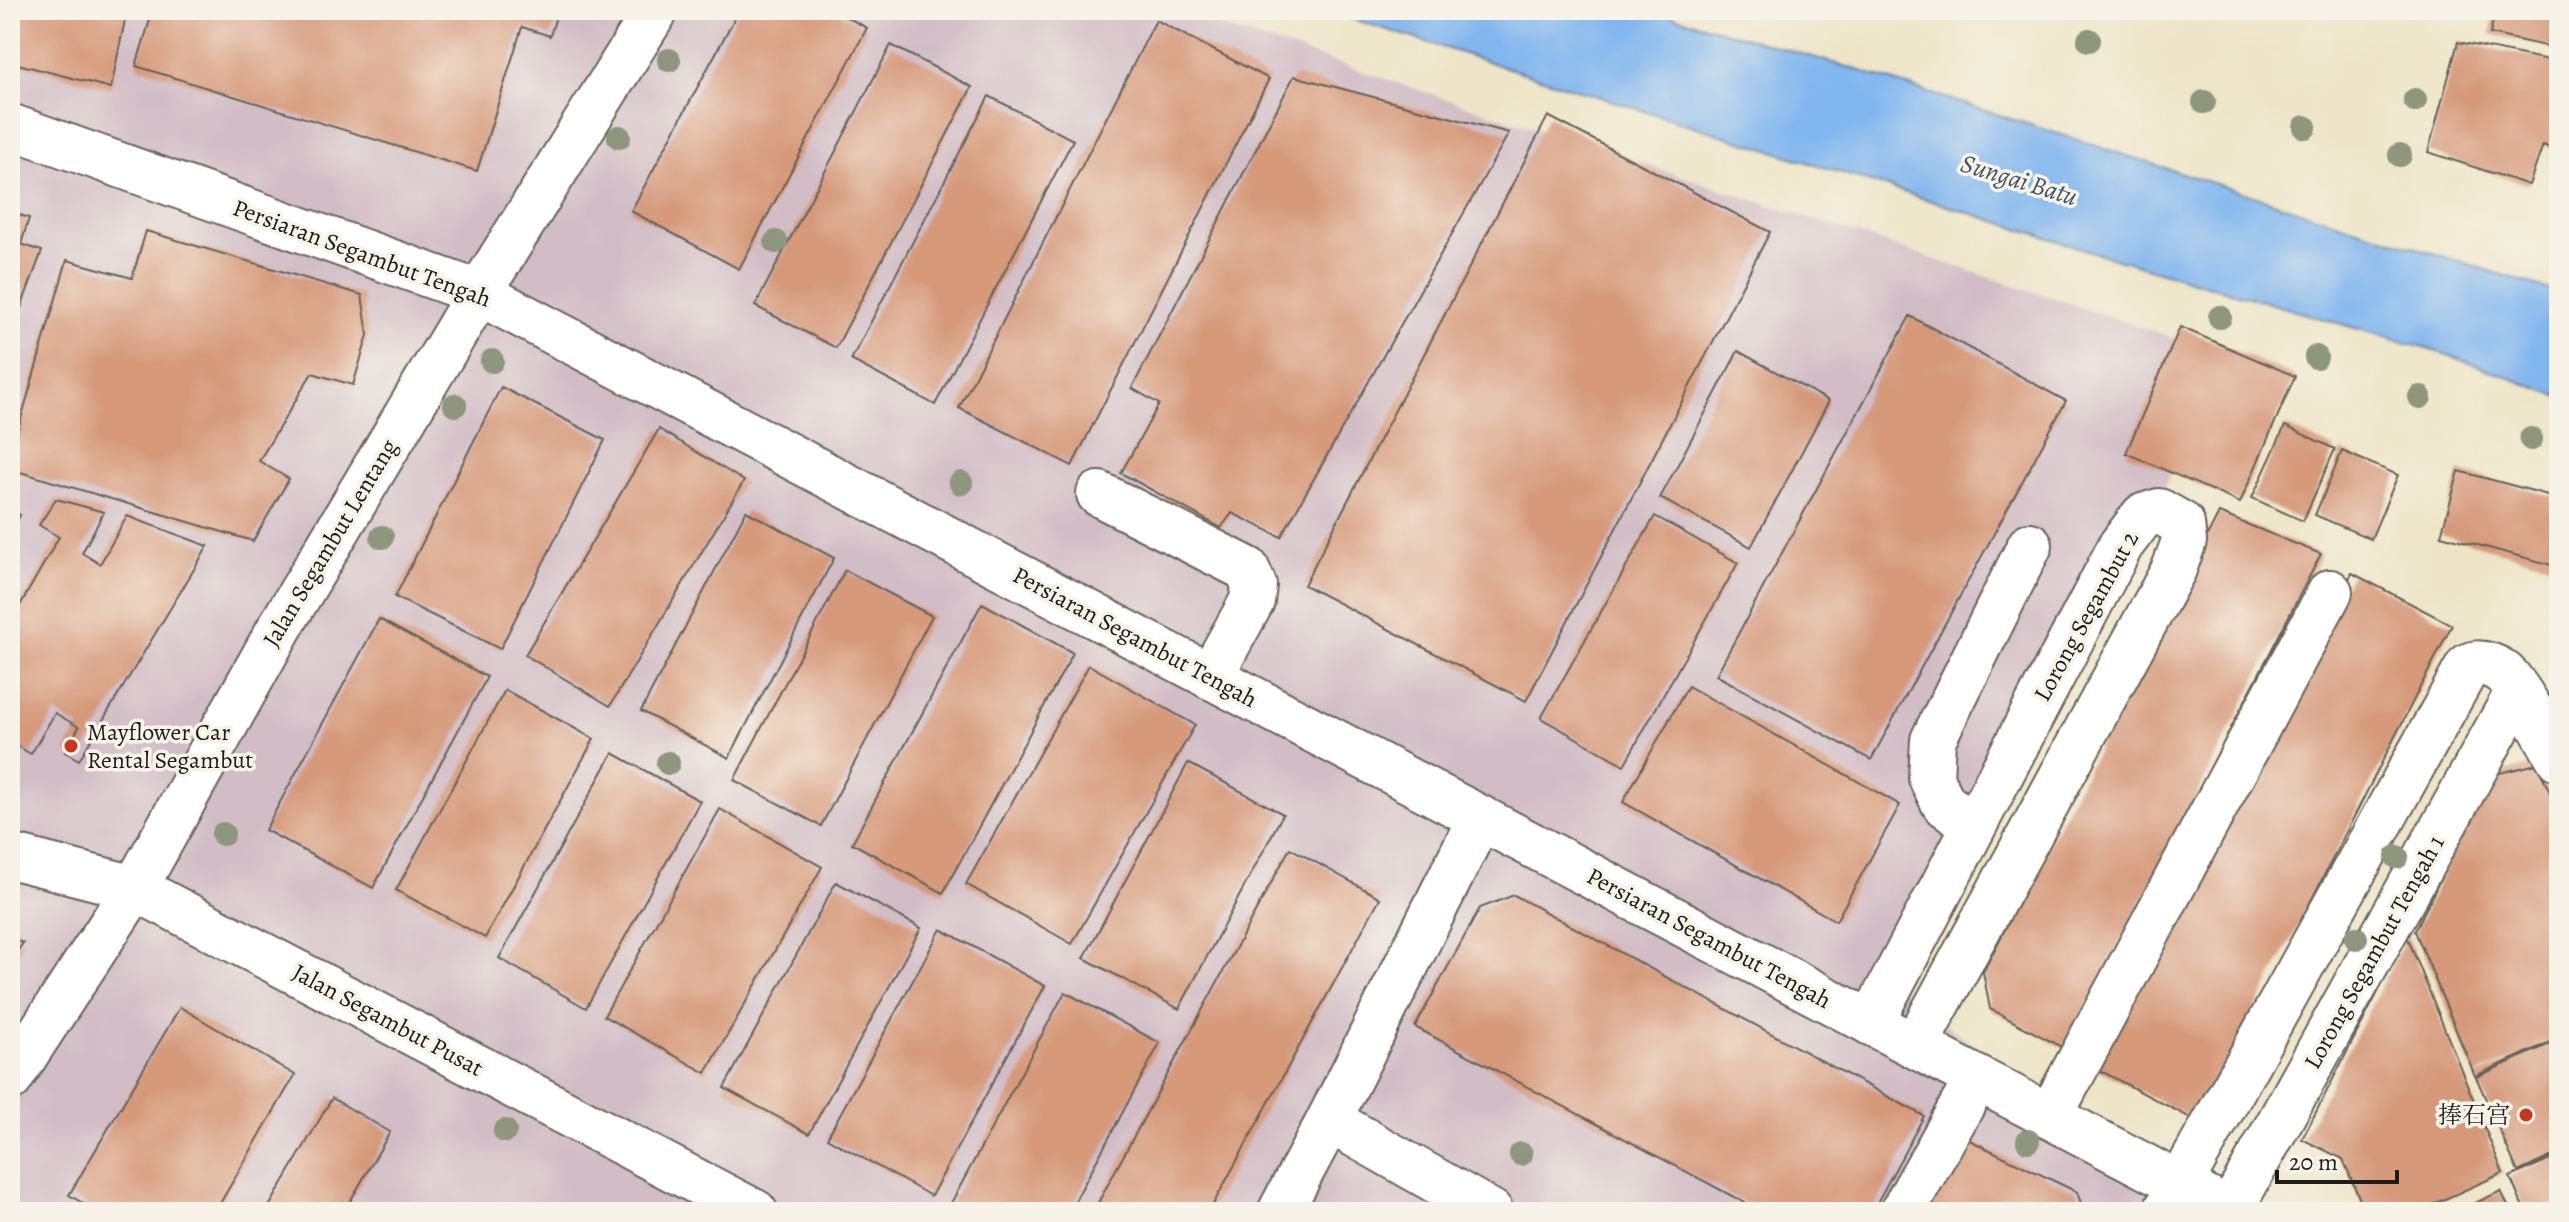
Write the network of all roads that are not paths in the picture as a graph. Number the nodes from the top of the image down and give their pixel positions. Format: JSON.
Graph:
{"nodes":[{"id":1,"x":656,"y":10,"type":"edge"},
{"id":2,"x":10,"y":126,"type":"edge"},
{"id":3,"x":479,"y":293,"type":"junction"},
{"id":4,"x":1099,"y":494,"type":"dead end"},
{"id":5,"x":2030,"y":545,"type":"dead end"},
{"id":6,"x":2330,"y":592,"type":"dead end"},
{"id":7,"x":1210,"y":677,"type":"junction"},
{"id":8,"x":2517,"y":693,"type":"junction"},
{"id":9,"x":2559,"y":759,"type":"edge"},
{"id":10,"x":1480,"y":818,"type":"junction"},
{"id":11,"x":1973,"y":824,"type":"junction"},
{"id":12,"x":10,"y":856,"type":"edge"},
{"id":13,"x":135,"y":888,"type":"junction"},
{"id":14,"x":1871,"y":1023,"type":"junction"},
{"id":15,"x":1915,"y":1046,"type":"junction"},
{"id":16,"x":10,"y":1079,"type":"edge"},
{"id":17,"x":1977,"y":1079,"type":"junction"},
{"id":18,"x":2050,"y":1116,"type":"junction"},
{"id":19,"x":1329,"y":1120,"type":"junction"},
{"id":20,"x":2172,"y":1198,"type":"edge"},
{"id":21,"x":2231,"y":1211,"type":"edge"},
{"id":22,"x":755,"y":1212,"type":"edge"},
{"id":23,"x":1280,"y":1212,"type":"edge"},
{"id":24,"x":1491,"y":1212,"type":"edge"},
{"id":25,"x":1902,"y":1212,"type":"edge"}],
"edges":[{"from":1,"to":3,"type":"street","name":"Jalan Segambut Lentang"},
{"from":2,"to":3,"type":"street","name":"Persiaran Segambut Tengah"},
{"from":3,"to":7,"type":"street","name":"Persiaran Segambut Tengah"},
{"from":3,"to":13,"type":"street","name":"Jalan Segambut Lentang"},
{"from":4,"to":7,"type":"street"},
{"from":5,"to":11,"type":"street"},
{"from":6,"to":18,"type":"street"},
{"from":7,"to":10,"type":"street","name":"Persiaran Segambut Tengah"},
{"from":8,"to":9,"type":"street"},
{"from":8,"to":20,"type":"street"},
{"from":8,"to":21,"type":"street","name":"Lorong Segambut Tengah 1"},
{"from":10,"to":14,"type":"street","name":"Persiaran Segambut Tengah"},
{"from":10,"to":19,"type":"street"},
{"from":11,"to":14,"type":"street","name":"Lorong Segambut 2"},
{"from":11,"to":15,"type":"street","name":"Lorong Segambut 2"},
{"from":12,"to":13,"type":"street","name":"Jalan Segambut Pusat"},
{"from":13,"to":16,"type":"street","name":"Jalan Segambut Lentang"},
{"from":13,"to":22,"type":"street","name":"Jalan Segambut Pusat"},
{"from":14,"to":15,"type":"street","name":"Persiaran Segambut Tengah"},
{"from":15,"to":17,"type":"street","name":"Persiaran Segambut Tengah"},
{"from":17,"to":18,"type":"street","name":"Persiaran Segambut Tengah"},
{"from":17,"to":25,"type":"street"},
{"from":18,"to":20,"type":"street","name":"Persiaran Segambut Tengah"},
{"from":19,"to":23,"type":"street"},
{"from":19,"to":24,"type":"street"},
{"from":20,"to":21,"type":"street","name":"Persiaran Segambut Tengah"}]}
